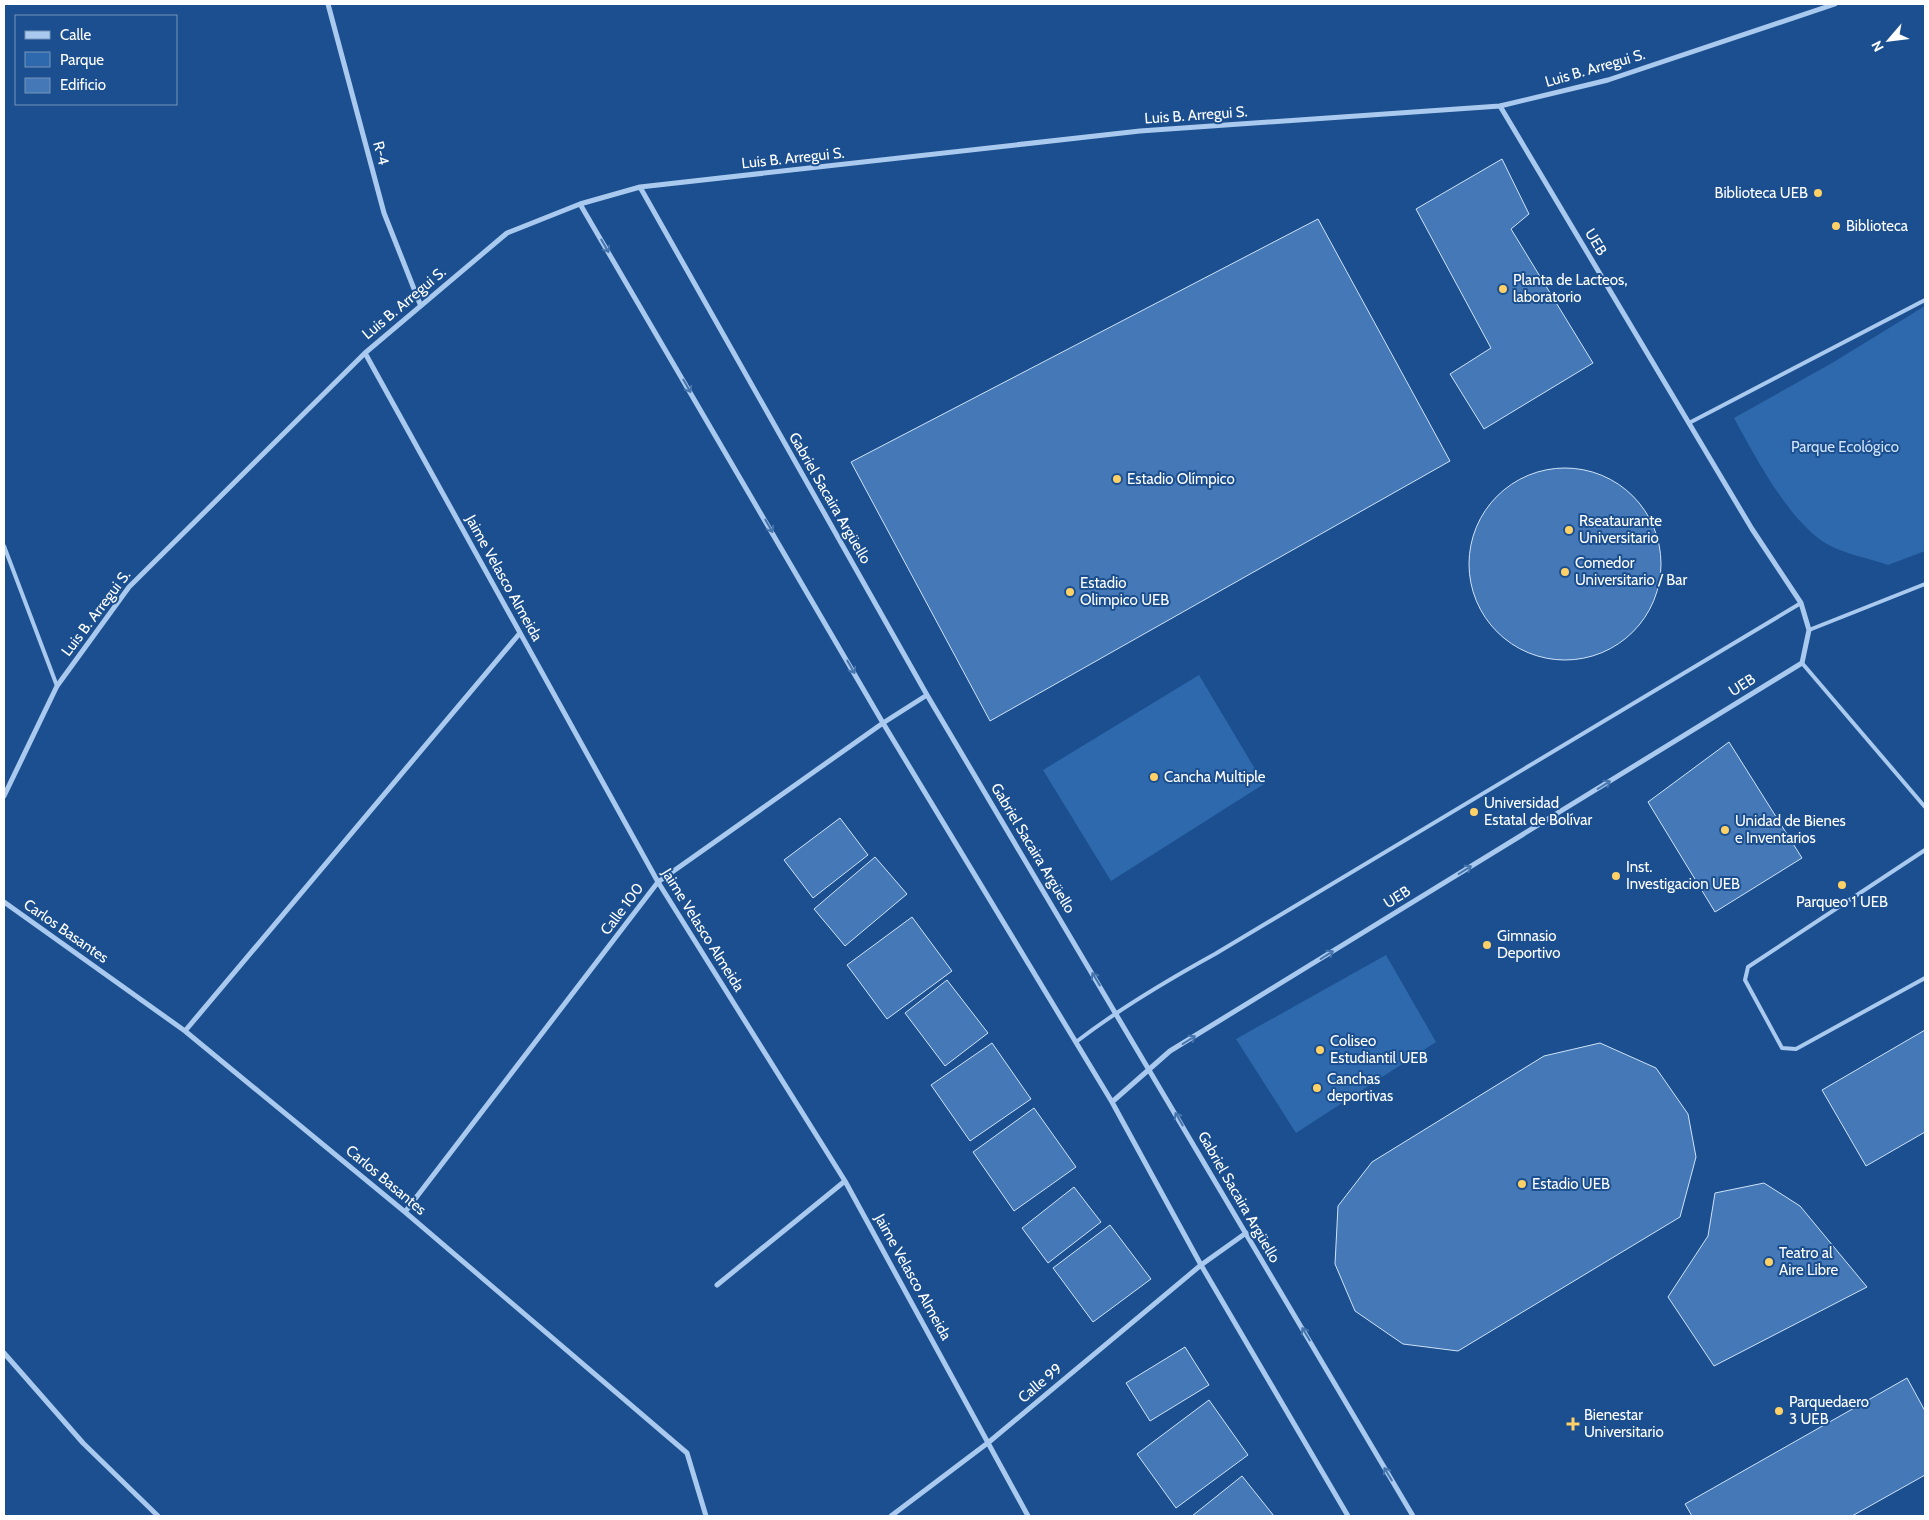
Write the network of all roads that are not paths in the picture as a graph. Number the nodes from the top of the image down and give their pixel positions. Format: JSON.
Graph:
{"nodes":[{"id":1,"x":328,"y":4,"type":"edge"},
{"id":2,"x":1835,"y":4,"type":"edge"},
{"id":3,"x":1500,"y":106,"type":"junction"},
{"id":4,"x":640,"y":187,"type":"junction"},
{"id":5,"x":580,"y":204,"type":"junction"},
{"id":6,"x":1925,"y":300,"type":"edge"},
{"id":7,"x":420,"y":304,"type":"junction"},
{"id":8,"x":365,"y":353,"type":"junction"},
{"id":9,"x":1689,"y":423,"type":"junction"},
{"id":10,"x":4,"y":546,"type":"edge"},
{"id":11,"x":1925,"y":584,"type":"edge"},
{"id":12,"x":1801,"y":603,"type":"junction"},
{"id":13,"x":1809,"y":630,"type":"junction"},
{"id":14,"x":520,"y":633,"type":"junction"},
{"id":15,"x":1802,"y":663,"type":"junction"},
{"id":16,"x":57,"y":686,"type":"junction"},
{"id":17,"x":927,"y":695,"type":"junction"},
{"id":18,"x":883,"y":723,"type":"junction"},
{"id":19,"x":4,"y":796,"type":"edge"},
{"id":20,"x":1925,"y":807,"type":"edge"},
{"id":21,"x":1925,"y":850,"type":"edge"},
{"id":22,"x":658,"y":882,"type":"junction"},
{"id":23,"x":4,"y":902,"type":"edge"},
{"id":24,"x":1925,"y":978,"type":"edge"},
{"id":25,"x":1116,"y":1012,"type":"junction"},
{"id":26,"x":185,"y":1031,"type":"junction"},
{"id":27,"x":1076,"y":1042,"type":"junction"},
{"id":28,"x":1150,"y":1069,"type":"junction"},
{"id":29,"x":1112,"y":1102,"type":"junction"},
{"id":30,"x":845,"y":1181,"type":"junction"},
{"id":31,"x":405,"y":1212,"type":"junction"},
{"id":32,"x":1246,"y":1233,"type":"junction"},
{"id":33,"x":1201,"y":1265,"type":"junction"},
{"id":34,"x":717,"y":1285,"type":"dead end"},
{"id":35,"x":4,"y":1352,"type":"edge"},
{"id":36,"x":989,"y":1442,"type":"junction"},
{"id":37,"x":158,"y":1516,"type":"edge"},
{"id":38,"x":706,"y":1516,"type":"edge"},
{"id":39,"x":891,"y":1516,"type":"edge"},
{"id":40,"x":1028,"y":1516,"type":"edge"},
{"id":41,"x":1348,"y":1516,"type":"edge"},
{"id":42,"x":1413,"y":1516,"type":"edge"}],
"edges":[{"from":1,"to":7,"type":"street","name":"R-4"},
{"from":2,"to":3,"type":"street","name":"Luis B. Arregui S."},
{"from":3,"to":4,"type":"street","name":"Luis B. Arregui S."},
{"from":3,"to":9,"type":"street","name":"UEB"},
{"from":4,"to":5,"type":"street","name":"Luis B. Arregui S."},
{"from":4,"to":17,"type":"street","name":"Gabriel Sacaira Argüello"},
{"from":5,"to":7,"type":"street","name":"Luis B. Arregui S."},
{"from":5,"to":18,"type":"street","one_way":true},
{"from":6,"to":9,"type":"lane"},
{"from":7,"to":8,"type":"street","name":"Luis B. Arregui S."},
{"from":8,"to":14,"type":"street","name":"Jaime Velasco Almeida"},
{"from":8,"to":16,"type":"street","name":"Luis B. Arregui S."},
{"from":9,"to":12,"type":"street","name":"UEB"},
{"from":10,"to":16,"type":"lane"},
{"from":11,"to":13,"type":"lane"},
{"from":12,"to":13,"type":"street","name":"UEB"},
{"from":12,"to":25,"type":"lane"},
{"from":13,"to":15,"type":"street","name":"UEB"},
{"from":14,"to":22,"type":"street","name":"Jaime Velasco Almeida"},
{"from":14,"to":26,"type":"street"},
{"from":15,"to":20,"type":"lane"},
{"from":28,"to":15,"type":"street","name":"UEB","one_way":true},
{"from":16,"to":19,"type":"street","name":"Luis B. Arregui S."},
{"from":17,"to":18,"type":"street","name":"Calle 100"},
{"from":25,"to":17,"type":"street","name":"Gabriel Sacaira Argüello","one_way":true},
{"from":18,"to":22,"type":"street","name":"Calle 100"},
{"from":18,"to":27,"type":"street"},
{"from":21,"to":24,"type":"lane"},
{"from":22,"to":30,"type":"street","name":"Jaime Velasco Almeida"},
{"from":22,"to":31,"type":"street","name":"Calle 100"},
{"from":23,"to":26,"type":"street","name":"Carlos Basantes"},
{"from":25,"to":27,"type":"lane"},
{"from":25,"to":28,"type":"street","name":"Gabriel Sacaira Argüello"},
{"from":26,"to":31,"type":"street","name":"Carlos Basantes"},
{"from":27,"to":29,"type":"street"},
{"from":28,"to":29,"type":"street","name":"UEB"},
{"from":32,"to":28,"type":"street","name":"Gabriel Sacaira Argüello","one_way":true},
{"from":29,"to":33,"type":"street"},
{"from":30,"to":34,"type":"street"},
{"from":30,"to":36,"type":"street","name":"Jaime Velasco Almeida"},
{"from":31,"to":38,"type":"street","name":"Carlos Basantes"},
{"from":32,"to":33,"type":"street","name":"Calle 99"},
{"from":42,"to":32,"type":"street","name":"Gabriel Sacaira Argüello","one_way":true},
{"from":33,"to":36,"type":"street","name":"Calle 99"},
{"from":33,"to":41,"type":"street"},
{"from":35,"to":37,"type":"street"},
{"from":36,"to":39,"type":"street","name":"Calle 99"},
{"from":36,"to":40,"type":"street","name":"Jaime Velasco Almeida"}]}
